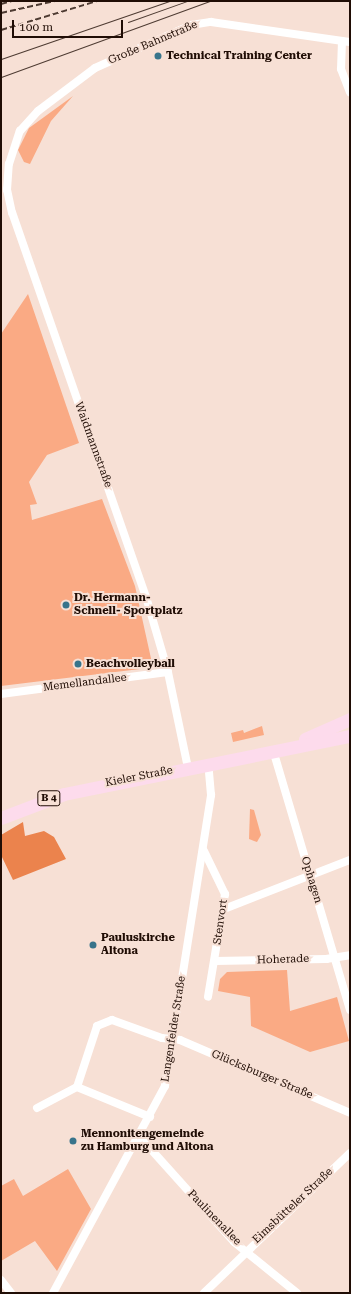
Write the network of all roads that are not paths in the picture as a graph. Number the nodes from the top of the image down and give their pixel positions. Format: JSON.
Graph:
{"nodes":[{"id":1,"x":346,"y":42,"type":"edge"},
{"id":2,"x":350,"y":92,"type":"edge"},
{"id":3,"x":24,"y":126,"type":"joint"},
{"id":4,"x":5,"y":164,"type":"edge"},
{"id":5,"x":168,"y":672,"type":"junction"},
{"id":6,"x":1,"y":694,"type":"edge"},
{"id":7,"x":350,"y":719,"type":"edge"},
{"id":8,"x":350,"y":736,"type":"edge"},
{"id":9,"x":277,"y":749,"type":"junction"},
{"id":10,"x":208,"y":763,"type":"junction"},
{"id":11,"x":188,"y":768,"type":"junction"},
{"id":12,"x":1,"y":818,"type":"edge"},
{"id":13,"x":204,"y":851,"type":"junction"},
{"id":14,"x":350,"y":860,"type":"edge"},
{"id":15,"x":310,"y":875,"type":"junction"},
{"id":16,"x":224,"y":909,"type":"junction"},
{"id":17,"x":350,"y":955,"type":"edge"},
{"id":18,"x":335,"y":958,"type":"junction"},
{"id":19,"x":215,"y":962,"type":"junction"},
{"id":20,"x":208,"y":997,"type":"dead end"},
{"id":21,"x":350,"y":1010,"type":"edge"},
{"id":22,"x":173,"y":1040,"type":"junction"},
{"id":23,"x":77,"y":1088,"type":"junction"},
{"id":24,"x":38,"y":1108,"type":"dead end"},
{"id":25,"x":350,"y":1113,"type":"edge"},
{"id":26,"x":150,"y":1117,"type":"junction"},
{"id":27,"x":139,"y":1136,"type":"junction"},
{"id":28,"x":350,"y":1154,"type":"edge"},
{"id":29,"x":247,"y":1250,"type":"junction"},
{"id":30,"x":1,"y":1280,"type":"edge"},
{"id":31,"x":11,"y":1293,"type":"edge"},
{"id":32,"x":53,"y":1293,"type":"edge"},
{"id":33,"x":204,"y":1293,"type":"edge"},
{"id":34,"x":297,"y":1293,"type":"edge"}],
"edges":[{"from":1,"to":2,"type":"street"},
{"from":1,"to":3,"type":"street","name":"Große Bahnstraße"},
{"from":3,"to":4,"type":"street","name":"Waidmannstraße"},
{"from":4,"to":5,"type":"street","name":"Waidmannstraße"},
{"from":5,"to":6,"type":"street","name":"Memellandallee"},
{"from":5,"to":11,"type":"street","name":"Waidmannstraße"},
{"from":7,"to":9,"type":"main road","name":"Kieler Straße","number":"B 4"},
{"from":8,"to":9,"type":"main road","name":"Kieler Straße","number":"B 4"},
{"from":9,"to":10,"type":"main road","name":"Kieler Straße","number":"B 4"},
{"from":9,"to":15,"type":"street","name":"Ophagen"},
{"from":10,"to":11,"type":"main road","name":"Kieler Straße","number":"B 4"},
{"from":10,"to":13,"type":"street","name":"Langenfelder Straße"},
{"from":11,"to":12,"type":"main road","name":"Kieler Straße","number":"B 4"},
{"from":13,"to":16,"type":"street","name":"Stenvort"},
{"from":13,"to":22,"type":"street","name":"Langenfelder Straße"},
{"from":14,"to":15,"type":"street"},
{"from":15,"to":16,"type":"street"},
{"from":15,"to":18,"type":"street","name":"Ophagen"},
{"from":16,"to":19,"type":"street","name":"Stenvort"},
{"from":17,"to":18,"type":"street","name":"Hoherade"},
{"from":18,"to":19,"type":"street","name":"Hoherade"},
{"from":18,"to":21,"type":"street","name":"Ophagen"},
{"from":19,"to":20,"type":"street","name":"Stenvort"},
{"from":22,"to":23,"type":"street","name":"Glücksburger Straße"},
{"from":22,"to":25,"type":"street","name":"Glücksburger Straße"},
{"from":22,"to":26,"type":"street","name":"Langenfelder Straße"},
{"from":23,"to":24,"type":"street"},
{"from":23,"to":26,"type":"street"},
{"from":26,"to":27,"type":"street","name":"Langenfelder Straße"},
{"from":27,"to":29,"type":"street","name":"Paulinenallee"},
{"from":27,"to":32,"type":"street","name":"Langenfelder Straße"},
{"from":28,"to":29,"type":"street","name":"Eimsbütteler Straße"},
{"from":29,"to":33,"type":"street","name":"Eimsbütteler Straße"},
{"from":29,"to":34,"type":"street","name":"Paulinenallee"},
{"from":30,"to":31,"type":"street"}]}
